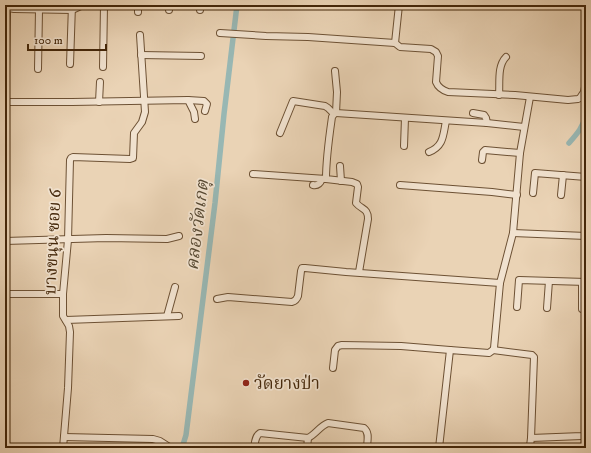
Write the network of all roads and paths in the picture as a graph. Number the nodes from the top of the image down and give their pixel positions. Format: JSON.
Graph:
{"nodes":[{"id":1,"x":83,"y":5,"type":"edge"},
{"id":2,"x":104,"y":5,"type":"edge"},
{"id":3,"x":399,"y":5,"type":"edge"},
{"id":4,"x":6,"y":7,"type":"edge"},
{"id":5,"x":72,"y":8,"type":"edge"},
{"id":6,"x":39,"y":10,"type":"junction"},
{"id":7,"x":220,"y":32,"type":"dead end"},
{"id":8,"x":140,"y":35,"type":"dead end"},
{"id":9,"x":395,"y":43,"type":"junction"},
{"id":10,"x":141,"y":55,"type":"junction"},
{"id":11,"x":201,"y":56,"type":"dead end"},
{"id":12,"x":506,"y":57,"type":"dead end"},
{"id":13,"x":70,"y":64,"type":"dead end"},
{"id":14,"x":102,"y":67,"type":"dead end"},
{"id":15,"x":38,"y":68,"type":"dead end"},
{"id":16,"x":6,"y":69,"type":"dead end"},
{"id":17,"x":335,"y":71,"type":"dead end"},
{"id":18,"x":586,"y":71,"type":"edge"},
{"id":19,"x":100,"y":82,"type":"dead end"},
{"id":20,"x":499,"y":95,"type":"junction"},
{"id":21,"x":530,"y":97,"type":"junction"},
{"id":22,"x":188,"y":100,"type":"junction"},
{"id":23,"x":144,"y":101,"type":"junction"},
{"id":24,"x":5,"y":102,"type":"edge"},
{"id":25,"x":99,"y":102,"type":"junction"},
{"id":26,"x":205,"y":112,"type":"dead end"},
{"id":27,"x":473,"y":113,"type":"dead end"},
{"id":28,"x":335,"y":114,"type":"junction"},
{"id":29,"x":405,"y":118,"type":"junction"},
{"id":30,"x":195,"y":119,"type":"dead end"},
{"id":31,"x":446,"y":121,"type":"junction"},
{"id":32,"x":487,"y":123,"type":"junction"},
{"id":33,"x":524,"y":127,"type":"junction"},
{"id":34,"x":280,"y":133,"type":"dead end"},
{"id":35,"x":404,"y":146,"type":"dead end"},
{"id":36,"x":429,"y":152,"type":"dead end"},
{"id":37,"x":520,"y":153,"type":"junction"},
{"id":38,"x":482,"y":160,"type":"dead end"},
{"id":39,"x":340,"y":166,"type":"dead end"},
{"id":40,"x":253,"y":174,"type":"dead end"},
{"id":41,"x":563,"y":175,"type":"junction"},
{"id":42,"x":586,"y":177,"type":"edge"},
{"id":43,"x":324,"y":179,"type":"junction"},
{"id":44,"x":341,"y":181,"type":"junction"},
{"id":45,"x":313,"y":185,"type":"dead end"},
{"id":46,"x":400,"y":185,"type":"dead end"},
{"id":47,"x":533,"y":193,"type":"dead end"},
{"id":48,"x":516,"y":195,"type":"junction"},
{"id":49,"x":561,"y":195,"type":"dead end"},
{"id":50,"x":513,"y":233,"type":"junction"},
{"id":51,"x":178,"y":236,"type":"dead end"},
{"id":52,"x":586,"y":236,"type":"edge"},
{"id":53,"x":68,"y":239,"type":"junction"},
{"id":54,"x":5,"y":241,"type":"edge"},
{"id":55,"x":360,"y":272,"type":"junction"},
{"id":56,"x":549,"y":281,"type":"junction"},
{"id":57,"x":584,"y":282,"type":"edge"},
{"id":58,"x":500,"y":283,"type":"junction"},
{"id":59,"x":175,"y":287,"type":"dead end"},
{"id":60,"x":5,"y":294,"type":"edge"},
{"id":61,"x":63,"y":294,"type":"junction"},
{"id":62,"x":217,"y":299,"type":"dead end"},
{"id":63,"x":517,"y":307,"type":"dead end"},
{"id":64,"x":547,"y":308,"type":"dead end"},
{"id":65,"x":582,"y":309,"type":"dead end"},
{"id":66,"x":167,"y":316,"type":"junction"},
{"id":67,"x":179,"y":316,"type":"dead end"},
{"id":68,"x":66,"y":320,"type":"junction"},
{"id":69,"x":450,"y":350,"type":"junction"},
{"id":70,"x":493,"y":350,"type":"junction"},
{"id":71,"x":333,"y":368,"type":"dead end"},
{"id":72,"x":586,"y":433,"type":"edge"},
{"id":73,"x":64,"y":437,"type":"junction"},
{"id":74,"x":308,"y":438,"type":"junction"},
{"id":75,"x":531,"y":438,"type":"junction"},
{"id":76,"x":63,"y":448,"type":"edge"},
{"id":77,"x":171,"y":448,"type":"edge"},
{"id":78,"x":254,"y":448,"type":"edge"},
{"id":79,"x":307,"y":448,"type":"edge"},
{"id":80,"x":367,"y":448,"type":"edge"},
{"id":81,"x":439,"y":448,"type":"edge"},
{"id":82,"x":519,"y":448,"type":"edge"},
{"id":83,"x":528,"y":448,"type":"edge"}],
"edges":[{"from":1,"to":5,"type":"street"},
{"from":2,"to":14,"type":"street"},
{"from":3,"to":9,"type":"street"},
{"from":4,"to":6,"type":"street"},
{"from":4,"to":16,"type":"street"},
{"from":5,"to":6,"type":"street"},
{"from":5,"to":13,"type":"street"},
{"from":6,"to":15,"type":"street"},
{"from":7,"to":9,"type":"street"},
{"from":8,"to":10,"type":"street","name":"บางขนุน ซอย 6"},
{"from":9,"to":20,"type":"street"},
{"from":10,"to":11,"type":"street"},
{"from":10,"to":23,"type":"street","name":"บางขนุน ซอย 6"},
{"from":12,"to":20,"type":"street"},
{"from":17,"to":28,"type":"street"},
{"from":18,"to":21,"type":"street"},
{"from":19,"to":25,"type":"street"},
{"from":20,"to":21,"type":"street"},
{"from":21,"to":33,"type":"street"},
{"from":22,"to":23,"type":"street"},
{"from":22,"to":26,"type":"street"},
{"from":22,"to":30,"type":"street"},
{"from":23,"to":25,"type":"street"},
{"from":23,"to":53,"type":"street","name":"บางขนุน ซอย 6"},
{"from":24,"to":25,"type":"street"},
{"from":27,"to":32,"type":"street"},
{"from":28,"to":29,"type":"street"},
{"from":28,"to":34,"type":"street"},
{"from":28,"to":43,"type":"street"},
{"from":29,"to":31,"type":"street"},
{"from":29,"to":35,"type":"street"},
{"from":31,"to":32,"type":"street"},
{"from":31,"to":36,"type":"street"},
{"from":32,"to":33,"type":"street"},
{"from":33,"to":37,"type":"street"},
{"from":37,"to":38,"type":"street"},
{"from":37,"to":48,"type":"street"},
{"from":39,"to":44,"type":"street"},
{"from":40,"to":43,"type":"street"},
{"from":41,"to":42,"type":"street"},
{"from":41,"to":47,"type":"street"},
{"from":41,"to":49,"type":"street"},
{"from":43,"to":44,"type":"street"},
{"from":43,"to":45,"type":"street"},
{"from":44,"to":55,"type":"street"},
{"from":46,"to":48,"type":"street"},
{"from":48,"to":50,"type":"street"},
{"from":50,"to":52,"type":"street"},
{"from":50,"to":58,"type":"street"},
{"from":51,"to":53,"type":"street"},
{"from":53,"to":54,"type":"street"},
{"from":53,"to":61,"type":"street","name":"บางขนุน ซอย 6"},
{"from":55,"to":58,"type":"street"},
{"from":55,"to":62,"type":"street"},
{"from":56,"to":57,"type":"street"},
{"from":56,"to":63,"type":"street"},
{"from":56,"to":64,"type":"street"},
{"from":57,"to":65,"type":"street"},
{"from":58,"to":70,"type":"street"},
{"from":59,"to":66,"type":"street"},
{"from":60,"to":61,"type":"street"},
{"from":61,"to":68,"type":"street","name":"บางขนุน ซอย 6"},
{"from":66,"to":67,"type":"street"},
{"from":66,"to":68,"type":"street"},
{"from":68,"to":73,"type":"street","name":"บางขนุน ซอย 6"},
{"from":69,"to":70,"type":"street"},
{"from":69,"to":71,"type":"street"},
{"from":69,"to":81,"type":"street"},
{"from":70,"to":75,"type":"street"},
{"from":72,"to":75,"type":"street"},
{"from":73,"to":76,"type":"street","name":"บางขนุน ซอย 6"},
{"from":73,"to":77,"type":"street"},
{"from":74,"to":78,"type":"street"},
{"from":74,"to":79,"type":"street"},
{"from":74,"to":80,"type":"street"},
{"from":75,"to":83,"type":"street"},
{"from":82,"to":83,"type":"street"}]}
